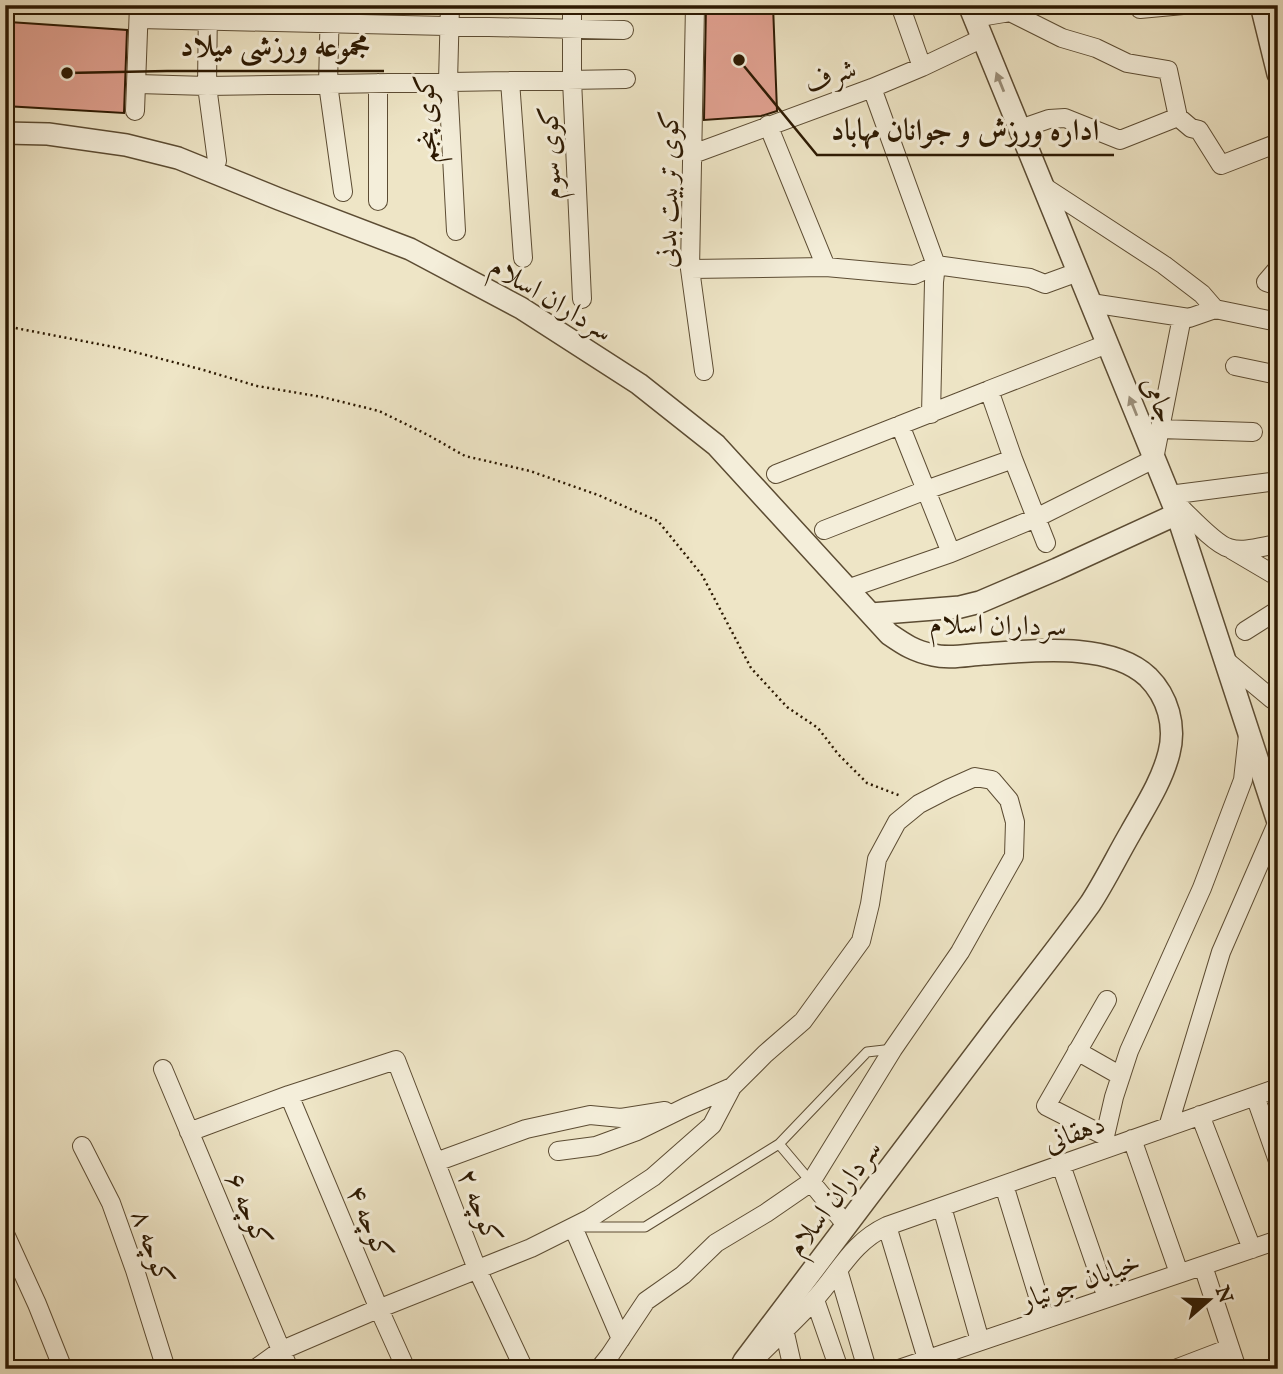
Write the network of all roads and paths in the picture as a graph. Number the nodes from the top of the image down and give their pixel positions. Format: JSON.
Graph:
{"nodes":[{"id":1,"x":450,"y":5,"type":"edge"},
{"id":2,"x":572,"y":5,"type":"edge"},
{"id":3,"x":695,"y":5,"type":"edge"},
{"id":4,"x":900,"y":5,"type":"edge"},
{"id":5,"x":1183,"y":5,"type":"edge"},
{"id":6,"x":1261,"y":5,"type":"edge"},
{"id":7,"x":1140,"y":9,"type":"dead end"},
{"id":8,"x":139,"y":12,"type":"edge"},
{"id":9,"x":972,"y":12,"type":"edge"},
{"id":10,"x":208,"y":13,"type":"edge"},
{"id":11,"x":330,"y":14,"type":"edge"},
{"id":12,"x":449,"y":26,"type":"junction"},
{"id":13,"x":573,"y":29,"type":"junction"},
{"id":14,"x":624,"y":30,"type":"dead end"},
{"id":15,"x":983,"y":38,"type":"junction"},
{"id":16,"x":922,"y":67,"type":"junction"},
{"id":17,"x":1277,"y":67,"type":"edge"},
{"id":18,"x":626,"y":79,"type":"dead end"},
{"id":19,"x":572,"y":80,"type":"junction"},
{"id":20,"x":510,"y":81,"type":"junction"},
{"id":21,"x":448,"y":82,"type":"junction"},
{"id":22,"x":378,"y":83,"type":"junction"},
{"id":23,"x":138,"y":84,"type":"junction"},
{"id":24,"x":328,"y":84,"type":"junction"},
{"id":25,"x":207,"y":86,"type":"junction"},
{"id":26,"x":872,"y":88,"type":"junction"},
{"id":27,"x":135,"y":111,"type":"dead end"},
{"id":28,"x":1178,"y":117,"type":"junction"},
{"id":29,"x":768,"y":125,"type":"junction"},
{"id":30,"x":1020,"y":129,"type":"junction"},
{"id":31,"x":5,"y":133,"type":"edge"},
{"id":32,"x":1278,"y":144,"type":"edge"},
{"id":33,"x":693,"y":154,"type":"junction"},
{"id":34,"x":217,"y":161,"type":"dead end"},
{"id":35,"x":1043,"y":186,"type":"junction"},
{"id":36,"x":343,"y":192,"type":"dead end"},
{"id":37,"x":378,"y":201,"type":"dead end"},
{"id":38,"x":456,"y":231,"type":"dead end"},
{"id":39,"x":523,"y":258,"type":"dead end"},
{"id":40,"x":936,"y":265,"type":"junction"},
{"id":41,"x":826,"y":267,"type":"junction"},
{"id":42,"x":1278,"y":268,"type":"edge"},
{"id":43,"x":690,"y":269,"type":"junction"},
{"id":44,"x":1078,"y":272,"type":"junction"},
{"id":45,"x":1278,"y":286,"type":"edge"},
{"id":46,"x":582,"y":299,"type":"dead end"},
{"id":47,"x":1091,"y":303,"type":"junction"},
{"id":48,"x":1215,"y":309,"type":"junction"},
{"id":49,"x":1182,"y":317,"type":"junction"},
{"id":50,"x":1278,"y":322,"type":"edge"},
{"id":51,"x":5,"y":326,"type":"edge"},
{"id":52,"x":1107,"y":344,"type":"junction"},
{"id":53,"x":1235,"y":366,"type":"dead end"},
{"id":54,"x":704,"y":372,"type":"dead end"},
{"id":55,"x":1278,"y":375,"type":"edge"},
{"id":56,"x":989,"y":390,"type":"junction"},
{"id":57,"x":931,"y":414,"type":"junction"},
{"id":58,"x":900,"y":425,"type":"junction"},
{"id":59,"x":1160,"y":429,"type":"junction"},
{"id":60,"x":1252,"y":432,"type":"dead end"},
{"id":61,"x":1013,"y":459,"type":"junction"},
{"id":62,"x":1154,"y":459,"type":"junction"},
{"id":63,"x":776,"y":474,"type":"dead end"},
{"id":64,"x":1278,"y":481,"type":"edge"},
{"id":65,"x":926,"y":491,"type":"junction"},
{"id":66,"x":1173,"y":505,"type":"junction"},
{"id":67,"x":1036,"y":518,"type":"junction"},
{"id":68,"x":824,"y":530,"type":"dead end"},
{"id":69,"x":1046,"y":543,"type":"dead end"},
{"id":70,"x":1278,"y":544,"type":"edge"},
{"id":71,"x":1229,"y":548,"type":"junction"},
{"id":72,"x":951,"y":553,"type":"junction"},
{"id":73,"x":1278,"y":577,"type":"edge"},
{"id":74,"x":847,"y":589,"type":"junction"},
{"id":75,"x":1278,"y":610,"type":"edge"},
{"id":76,"x":871,"y":614,"type":"junction"},
{"id":77,"x":1245,"y":631,"type":"dead end"},
{"id":78,"x":1224,"y":659,"type":"junction"},
{"id":79,"x":1278,"y":700,"type":"edge"},
{"id":80,"x":1248,"y":733,"type":"junction"},
{"id":81,"x":919,"y":804,"type":"junction"},
{"id":82,"x":1278,"y":821,"type":"edge"},
{"id":83,"x":1107,"y":1000,"type":"dead end"},
{"id":84,"x":893,"y":1049,"type":"junction"},
{"id":85,"x":1077,"y":1051,"type":"junction"},
{"id":86,"x":163,"y":1069,"type":"dead end"},
{"id":87,"x":1121,"y":1076,"type":"junction"},
{"id":88,"x":732,"y":1087,"type":"junction"},
{"id":89,"x":1278,"y":1088,"type":"edge"},
{"id":90,"x":289,"y":1095,"type":"junction"},
{"id":91,"x":1255,"y":1096,"type":"junction"},
{"id":92,"x":686,"y":1107,"type":"junction"},
{"id":93,"x":1200,"y":1115,"type":"junction"},
{"id":94,"x":1168,"y":1127,"type":"junction"},
{"id":95,"x":189,"y":1132,"type":"junction"},
{"id":96,"x":1132,"y":1139,"type":"junction"},
{"id":97,"x":1105,"y":1143,"type":"junction"},
{"id":98,"x":779,"y":1144,"type":"junction"},
{"id":99,"x":82,"y":1146,"type":"dead end"},
{"id":100,"x":558,"y":1151,"type":"dead end"},
{"id":101,"x":1278,"y":1161,"type":"edge"},
{"id":102,"x":436,"y":1162,"type":"junction"},
{"id":103,"x":1061,"y":1165,"type":"junction"},
{"id":104,"x":810,"y":1182,"type":"junction"},
{"id":105,"x":1004,"y":1185,"type":"junction"},
{"id":106,"x":942,"y":1207,"type":"junction"},
{"id":107,"x":846,"y":1226,"type":"junction"},
{"id":108,"x":887,"y":1226,"type":"junction"},
{"id":109,"x":573,"y":1227,"type":"junction"},
{"id":110,"x":5,"y":1234,"type":"edge"},
{"id":111,"x":1278,"y":1240,"type":"edge"},
{"id":112,"x":1252,"y":1249,"type":"junction"},
{"id":113,"x":1203,"y":1266,"type":"junction"},
{"id":114,"x":477,"y":1269,"type":"junction"},
{"id":115,"x":838,"y":1270,"type":"junction"},
{"id":116,"x":1180,"y":1273,"type":"junction"},
{"id":117,"x":1107,"y":1298,"type":"junction"},
{"id":118,"x":815,"y":1300,"type":"junction"},
{"id":119,"x":379,"y":1309,"type":"junction"},
{"id":120,"x":1045,"y":1319,"type":"junction"},
{"id":121,"x":784,"y":1329,"type":"junction"},
{"id":122,"x":621,"y":1339,"type":"junction"},
{"id":123,"x":980,"y":1341,"type":"junction"},
{"id":124,"x":1230,"y":1348,"type":"junction"},
{"id":125,"x":280,"y":1351,"type":"junction"},
{"id":126,"x":933,"y":1364,"type":"edge"},
{"id":127,"x":63,"y":1369,"type":"edge"},
{"id":128,"x":166,"y":1369,"type":"edge"},
{"id":129,"x":255,"y":1369,"type":"edge"},
{"id":130,"x":289,"y":1369,"type":"edge"},
{"id":131,"x":406,"y":1369,"type":"edge"},
{"id":132,"x":524,"y":1369,"type":"edge"},
{"id":133,"x":599,"y":1369,"type":"edge"},
{"id":134,"x":740,"y":1369,"type":"edge"},
{"id":135,"x":746,"y":1369,"type":"edge"},
{"id":136,"x":793,"y":1369,"type":"edge"},
{"id":137,"x":839,"y":1369,"type":"edge"},
{"id":138,"x":867,"y":1369,"type":"edge"},
{"id":139,"x":899,"y":1369,"type":"edge"},
{"id":140,"x":1175,"y":1369,"type":"edge"},
{"id":141,"x":1237,"y":1369,"type":"edge"}],
"edges":[{"from":1,"to":12,"type":"street","name":"کوی پنجم"},
{"from":2,"to":13,"type":"street","name":"کوی سوم"},
{"from":3,"to":33,"type":"street","name":"کوی تربیت بدنی"},
{"from":4,"to":16,"type":"street"},
{"from":5,"to":7,"type":"street"},
{"from":6,"to":17,"type":"street"},
{"from":8,"to":10,"type":"street"},
{"from":8,"to":23,"type":"street"},
{"from":9,"to":15,"type":"street","name":"جامی"},
{"from":9,"to":28,"type":"street"},
{"from":10,"to":11,"type":"street"},
{"from":10,"to":25,"type":"street"},
{"from":11,"to":12,"type":"street"},
{"from":11,"to":24,"type":"street"},
{"from":12,"to":13,"type":"street"},
{"from":12,"to":21,"type":"street","name":"کوی پنجم"},
{"from":13,"to":14,"type":"street"},
{"from":13,"to":19,"type":"street","name":"کوی سوم"},
{"from":15,"to":16,"type":"street","name":"شرف"},
{"from":30,"to":15,"type":"street","name":"جامی","one_way":true},
{"from":16,"to":26,"type":"street","name":"شرف"},
{"from":18,"to":19,"type":"street"},
{"from":19,"to":20,"type":"street"},
{"from":19,"to":46,"type":"street","name":"کوی سوم"},
{"from":20,"to":21,"type":"street"},
{"from":20,"to":39,"type":"street"},
{"from":21,"to":22,"type":"street"},
{"from":21,"to":38,"type":"street","name":"کوی پنجم"},
{"from":22,"to":24,"type":"street"},
{"from":22,"to":37,"type":"street"},
{"from":23,"to":25,"type":"street"},
{"from":23,"to":27,"type":"street"},
{"from":24,"to":25,"type":"street"},
{"from":24,"to":36,"type":"street"},
{"from":25,"to":34,"type":"street"},
{"from":26,"to":29,"type":"street","name":"شرف"},
{"from":26,"to":40,"type":"street"},
{"from":28,"to":30,"type":"street"},
{"from":28,"to":32,"type":"street"},
{"from":29,"to":33,"type":"street","name":"شرف"},
{"from":29,"to":41,"type":"street"},
{"from":30,"to":35,"type":"street","name":"جامی"},
{"from":31,"to":74,"type":"street","name":"سرداران اسلام"},
{"from":33,"to":43,"type":"street","name":"کوی تربیت بدنی"},
{"from":35,"to":44,"type":"street","name":"جامی"},
{"from":35,"to":48,"type":"street"},
{"from":40,"to":41,"type":"street"},
{"from":40,"to":44,"type":"street"},
{"from":40,"to":57,"type":"street"},
{"from":41,"to":43,"type":"street"},
{"from":42,"to":45,"type":"street"},
{"from":43,"to":54,"type":"street","name":"کوی تربیت بدنی"},
{"from":44,"to":47,"type":"street","name":"جامی"},
{"from":47,"to":49,"type":"street"},
{"from":47,"to":52,"type":"street","name":"جامی"},
{"from":48,"to":49,"type":"street"},
{"from":48,"to":50,"type":"street"},
{"from":49,"to":59,"type":"street"},
{"from":51,"to":81,"type":"path"},
{"from":52,"to":56,"type":"street"},
{"from":62,"to":52,"type":"street","name":"جامی","one_way":true},
{"from":53,"to":55,"type":"street"},
{"from":56,"to":57,"type":"street"},
{"from":56,"to":61,"type":"street"},
{"from":57,"to":58,"type":"street"},
{"from":58,"to":63,"type":"street"},
{"from":58,"to":65,"type":"street"},
{"from":59,"to":60,"type":"street"},
{"from":59,"to":62,"type":"street"},
{"from":61,"to":65,"type":"street"},
{"from":61,"to":67,"type":"street"},
{"from":62,"to":66,"type":"street","name":"جامی"},
{"from":62,"to":67,"type":"street"},
{"from":64,"to":66,"type":"street"},
{"from":65,"to":68,"type":"street"},
{"from":65,"to":72,"type":"street"},
{"from":66,"to":71,"type":"street"},
{"from":66,"to":76,"type":"street"},
{"from":66,"to":78,"type":"street","name":"جامی"},
{"from":67,"to":69,"type":"street"},
{"from":67,"to":72,"type":"street"},
{"from":70,"to":71,"type":"street"},
{"from":71,"to":73,"type":"street"},
{"from":72,"to":74,"type":"street"},
{"from":74,"to":76,"type":"street","name":"سرداران اسلام"},
{"from":75,"to":77,"type":"street"},
{"from":76,"to":107,"type":"street","name":"سرداران اسلام"},
{"from":78,"to":79,"type":"street"},
{"from":78,"to":80,"type":"street","name":"جامی"},
{"from":80,"to":82,"type":"street","name":"جامی"},
{"from":80,"to":87,"type":"street"},
{"from":81,"to":84,"type":"street"},
{"from":81,"to":88,"type":"street"},
{"from":82,"to":94,"type":"street"},
{"from":83,"to":85,"type":"street"},
{"from":84,"to":98,"type":"lane"},
{"from":84,"to":104,"type":"street"},
{"from":85,"to":87,"type":"street"},
{"from":85,"to":97,"type":"street"},
{"from":86,"to":95,"type":"street","name":"کوچه ۶"},
{"from":87,"to":97,"type":"street"},
{"from":88,"to":92,"type":"street"},
{"from":88,"to":109,"type":"street"},
{"from":89,"to":91,"type":"street","name":"دهقانی"},
{"from":90,"to":95,"type":"street"},
{"from":90,"to":102,"type":"street","name":"کوچه ۲"},
{"from":90,"to":119,"type":"street","name":"کوچه ۴"},
{"from":91,"to":93,"type":"street","name":"دهقانی"},
{"from":91,"to":101,"type":"street"},
{"from":92,"to":100,"type":"street"},
{"from":92,"to":102,"type":"street"},
{"from":93,"to":94,"type":"street","name":"دهقانی"},
{"from":93,"to":112,"type":"street"},
{"from":94,"to":96,"type":"street","name":"دهقانی"},
{"from":95,"to":125,"type":"street","name":"کوچه ۶"},
{"from":96,"to":97,"type":"street","name":"دهقانی"},
{"from":96,"to":116,"type":"street"},
{"from":97,"to":103,"type":"street","name":"دهقانی"},
{"from":98,"to":104,"type":"lane"},
{"from":98,"to":109,"type":"lane"},
{"from":99,"to":128,"type":"street","name":"کوچه ۸"},
{"from":102,"to":114,"type":"street","name":"کوچه ۲"},
{"from":103,"to":105,"type":"street","name":"دهقانی"},
{"from":103,"to":117,"type":"street"},
{"from":104,"to":107,"type":"street"},
{"from":104,"to":122,"type":"street"},
{"from":105,"to":106,"type":"street","name":"دهقانی"},
{"from":105,"to":120,"type":"street"},
{"from":106,"to":108,"type":"street","name":"دهقانی"},
{"from":106,"to":123,"type":"street"},
{"from":107,"to":134,"type":"street","name":"سرداران اسلام"},
{"from":108,"to":115,"type":"street","name":"دهقانی"},
{"from":108,"to":126,"type":"street"},
{"from":109,"to":114,"type":"street"},
{"from":109,"to":122,"type":"street"},
{"from":110,"to":127,"type":"street"},
{"from":111,"to":112,"type":"street","name":"خیابان جوتیار"},
{"from":112,"to":113,"type":"street","name":"خیابان جوتیار"},
{"from":113,"to":116,"type":"street","name":"خیابان جوتیار"},
{"from":113,"to":124,"type":"street"},
{"from":114,"to":119,"type":"street"},
{"from":114,"to":132,"type":"street","name":"کوچه ۲"},
{"from":115,"to":118,"type":"street","name":"دهقانی"},
{"from":115,"to":138,"type":"street"},
{"from":116,"to":117,"type":"street","name":"خیابان جوتیار"},
{"from":117,"to":120,"type":"street","name":"خیابان جوتیار"},
{"from":118,"to":121,"type":"street","name":"دهقانی"},
{"from":118,"to":137,"type":"street"},
{"from":119,"to":125,"type":"street"},
{"from":119,"to":131,"type":"street","name":"کوچه ۴"},
{"from":120,"to":123,"type":"street","name":"خیابان جوتیار"},
{"from":121,"to":135,"type":"street","name":"دهقانی"},
{"from":121,"to":136,"type":"street"},
{"from":122,"to":133,"type":"street"},
{"from":123,"to":126,"type":"street","name":"خیابان جوتیار"},
{"from":124,"to":140,"type":"street"},
{"from":124,"to":141,"type":"street"},
{"from":125,"to":129,"type":"street"},
{"from":125,"to":130,"type":"street","name":"کوچه ۶"},
{"from":126,"to":139,"type":"street","name":"خیابان جوتیار"}]}
